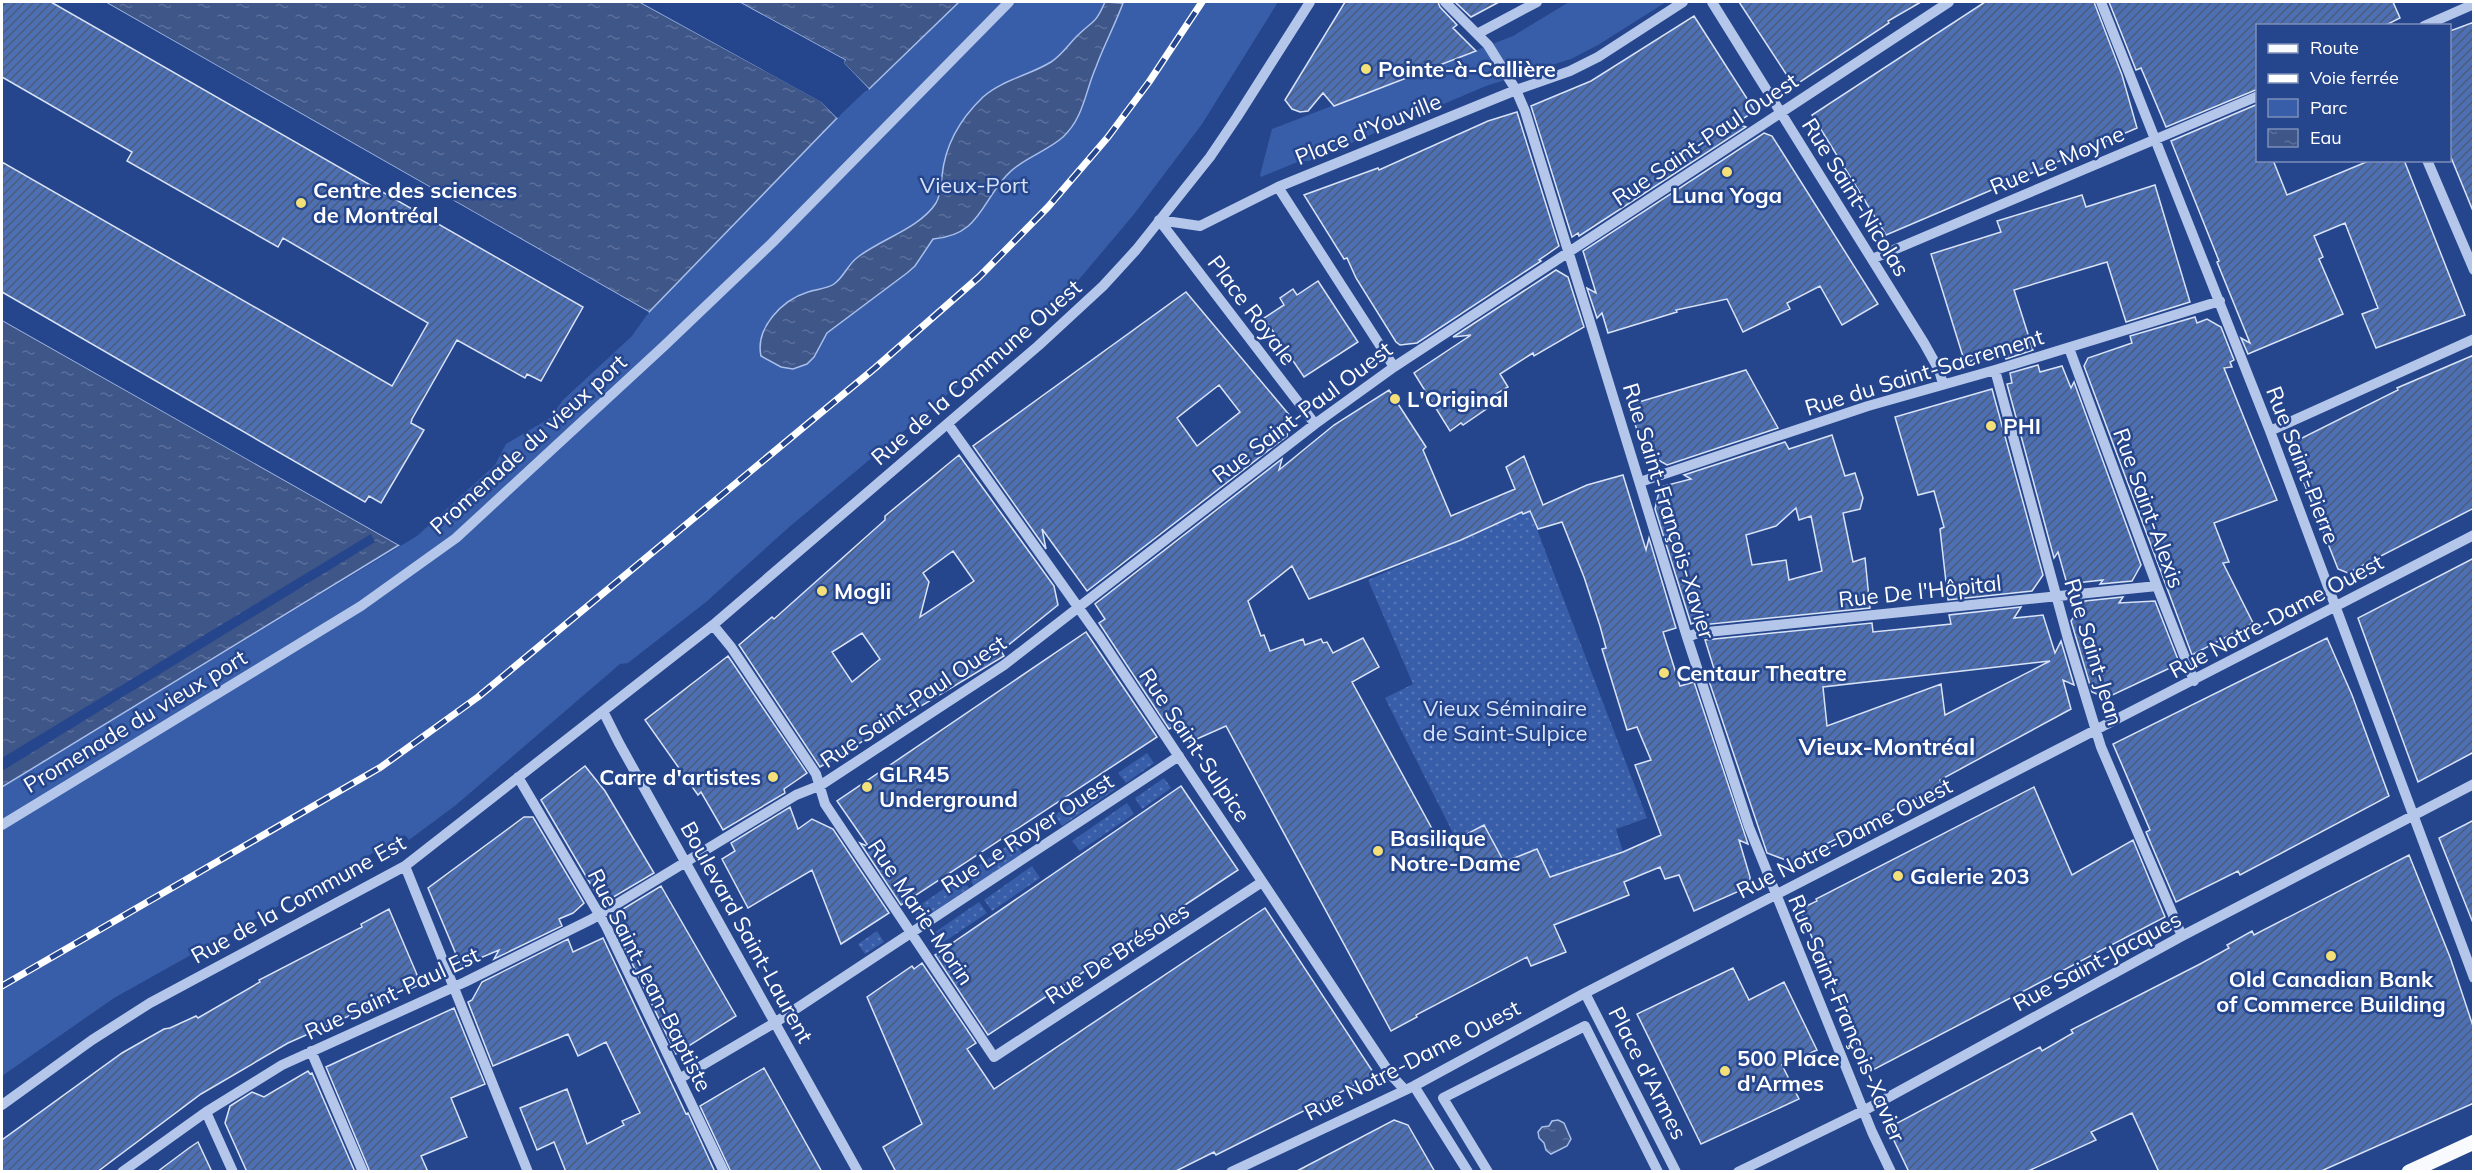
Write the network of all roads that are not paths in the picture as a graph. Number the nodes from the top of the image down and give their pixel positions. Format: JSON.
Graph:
{"nodes":[{"id":1,"x":1009,"y":2,"type":"edge"},
{"id":2,"x":1310,"y":2,"type":"edge"},
{"id":3,"x":1445,"y":2,"type":"edge"},
{"id":4,"x":1537,"y":2,"type":"edge"},
{"id":5,"x":1683,"y":2,"type":"edge"},
{"id":6,"x":1712,"y":2,"type":"edge"},
{"id":7,"x":1949,"y":2,"type":"edge"},
{"id":8,"x":2101,"y":2,"type":"edge"},
{"id":9,"x":2474,"y":4,"type":"edge"},
{"id":10,"x":2429,"y":24,"type":"edge"},
{"id":11,"x":1477,"y":34,"type":"junction"},
{"id":12,"x":1516,"y":90,"type":"junction"},
{"id":13,"x":2256,"y":97,"type":"edge"},
{"id":14,"x":1780,"y":111,"type":"junction"},
{"id":15,"x":2155,"y":139,"type":"junction"},
{"id":16,"x":2428,"y":162,"type":"edge"},
{"id":17,"x":1278,"y":187,"type":"junction"},
{"id":18,"x":1159,"y":220,"type":"junction"},
{"id":19,"x":1570,"y":253,"type":"junction"},
{"id":20,"x":1872,"y":259,"type":"junction"},
{"id":21,"x":2474,"y":270,"type":"edge"},
{"id":22,"x":2220,"y":301,"type":"junction"},
{"id":23,"x":2474,"y":339,"type":"edge"},
{"id":24,"x":2069,"y":348,"type":"junction"},
{"id":25,"x":1394,"y":367,"type":"junction"},
{"id":26,"x":1995,"y":370,"type":"junction"},
{"id":27,"x":1943,"y":384,"type":"junction"},
{"id":28,"x":948,"y":424,"type":"junction"},
{"id":29,"x":1315,"y":424,"type":"junction"},
{"id":30,"x":2270,"y":430,"type":"junction"},
{"id":31,"x":1640,"y":482,"type":"junction"},
{"id":32,"x":2474,"y":535,"type":"edge"},
{"id":33,"x":2157,"y":586,"type":"junction"},
{"id":34,"x":2056,"y":598,"type":"junction"},
{"id":35,"x":2336,"y":606,"type":"junction"},
{"id":36,"x":1079,"y":608,"type":"junction"},
{"id":37,"x":713,"y":625,"type":"junction"},
{"id":38,"x":1687,"y":637,"type":"junction"},
{"id":39,"x":2194,"y":681,"type":"junction"},
{"id":40,"x":603,"y":711,"type":"junction"},
{"id":41,"x":2097,"y":730,"type":"junction"},
{"id":42,"x":1179,"y":756,"type":"junction"},
{"id":43,"x":518,"y":777,"type":"junction"},
{"id":44,"x":2474,"y":784,"type":"edge"},
{"id":45,"x":821,"y":785,"type":"junction"},
{"id":46,"x":2414,"y":815,"type":"junction"},
{"id":47,"x":2,"y":825,"type":"edge"},
{"id":48,"x":686,"y":863,"type":"junction"},
{"id":49,"x":405,"y":866,"type":"junction"},
{"id":50,"x":1262,"y":882,"type":"junction"},
{"id":51,"x":1775,"y":896,"type":"junction"},
{"id":52,"x":600,"y":915,"type":"junction"},
{"id":53,"x":911,"y":933,"type":"junction"},
{"id":54,"x":2182,"y":936,"type":"junction"},
{"id":55,"x":2474,"y":978,"type":"edge"},
{"id":56,"x":454,"y":987,"type":"junction"},
{"id":57,"x":1585,"y":993,"type":"junction"},
{"id":58,"x":776,"y":1022,"type":"junction"},
{"id":59,"x":311,"y":1051,"type":"junction"},
{"id":60,"x":994,"y":1057,"type":"joint"},
{"id":61,"x":679,"y":1079,"type":"junction"},
{"id":62,"x":1409,"y":1088,"type":"junction"},
{"id":63,"x":2,"y":1105,"type":"edge"},
{"id":64,"x":1865,"y":1110,"type":"junction"},
{"id":65,"x":206,"y":1112,"type":"junction"},
{"id":66,"x":2474,"y":1142,"type":"edge"},
{"id":67,"x":122,"y":1172,"type":"edge"},
{"id":68,"x":233,"y":1172,"type":"edge"},
{"id":69,"x":363,"y":1172,"type":"edge"},
{"id":70,"x":528,"y":1172,"type":"edge"},
{"id":71,"x":724,"y":1172,"type":"edge"},
{"id":72,"x":858,"y":1172,"type":"edge"},
{"id":73,"x":1231,"y":1172,"type":"edge"},
{"id":74,"x":1468,"y":1172,"type":"edge"},
{"id":75,"x":1488,"y":1172,"type":"edge"},
{"id":76,"x":1658,"y":1172,"type":"edge"},
{"id":77,"x":1676,"y":1172,"type":"edge"},
{"id":78,"x":1738,"y":1172,"type":"edge"},
{"id":79,"x":1891,"y":1172,"type":"edge"},
{"id":80,"x":2409,"y":1172,"type":"edge"}],
"edges":[{"from":1,"to":47,"type":"street","name":"Promenade du vieux port"},
{"from":2,"to":18,"type":"street","name":"Rue de la Commune Ouest"},
{"from":3,"to":11,"type":"street","name":"Rue Saint-François-Xavier"},
{"from":4,"to":11,"type":"street"},
{"from":5,"to":12,"type":"street","name":"Place d'Youville"},
{"from":6,"to":14,"type":"street","name":"Rue Saint-Nicolas"},
{"from":7,"to":14,"type":"street","name":"Rue Saint-Paul Ouest"},
{"from":8,"to":15,"type":"street","name":"Rue Saint-Pierre"},
{"from":9,"to":10,"type":"street"},
{"from":11,"to":12,"type":"street","name":"Rue Saint-François-Xavier"},
{"from":12,"to":17,"type":"street","name":"Place d'Youville"},
{"from":12,"to":19,"type":"street","name":"Rue Saint-François-Xavier"},
{"from":13,"to":15,"type":"street","name":"Rue Le Moyne"},
{"from":14,"to":19,"type":"street","name":"Rue Saint-Paul Ouest"},
{"from":14,"to":20,"type":"street","name":"Rue Saint-Nicolas"},
{"from":15,"to":20,"type":"street","name":"Rue Le Moyne"},
{"from":15,"to":22,"type":"street","name":"Rue Saint-Pierre"},
{"from":16,"to":21,"type":"street"},
{"from":17,"to":18,"type":"street","name":"Place d'Youville"},
{"from":17,"to":25,"type":"street"},
{"from":18,"to":28,"type":"street","name":"Rue de la Commune Ouest"},
{"from":18,"to":29,"type":"street","name":"Place Royale"},
{"from":19,"to":25,"type":"street","name":"Rue Saint-Paul Ouest"},
{"from":19,"to":31,"type":"street","name":"Rue Saint-François-Xavier"},
{"from":20,"to":27,"type":"street","name":"Rue Saint-Nicolas"},
{"from":22,"to":24,"type":"street","name":"Rue du Saint-Sacrement"},
{"from":22,"to":30,"type":"street","name":"Rue Saint-Pierre"},
{"from":23,"to":30,"type":"street"},
{"from":24,"to":26,"type":"street","name":"Rue du Saint-Sacrement"},
{"from":24,"to":33,"type":"street","name":"Rue Saint-Alexis"},
{"from":25,"to":29,"type":"street","name":"Rue Saint-Paul Ouest"},
{"from":26,"to":27,"type":"street","name":"Rue du Saint-Sacrement"},
{"from":26,"to":34,"type":"street","name":"Rue Saint-Jean"},
{"from":27,"to":31,"type":"street","name":"Rue du Saint-Sacrement"},
{"from":28,"to":36,"type":"street","name":"Rue Saint-Sulpice"},
{"from":28,"to":37,"type":"street","name":"Rue de la Commune Ouest"},
{"from":29,"to":36,"type":"street","name":"Rue Saint-Paul Ouest"},
{"from":30,"to":35,"type":"street","name":"Rue Saint-Pierre"},
{"from":31,"to":38,"type":"street","name":"Rue Saint-François-Xavier"},
{"from":32,"to":35,"type":"street","name":"Rue Notre-Dame Ouest"},
{"from":33,"to":34,"type":"street","name":"Rue De l'Hôpital"},
{"from":33,"to":39,"type":"street","name":"Rue Saint-Alexis"},
{"from":34,"to":38,"type":"street","name":"Rue De l'Hôpital"},
{"from":34,"to":41,"type":"street","name":"Rue Saint-Jean"},
{"from":35,"to":39,"type":"street","name":"Rue Notre-Dame Ouest"},
{"from":35,"to":46,"type":"street","name":"Rue Saint-Pierre"},
{"from":36,"to":42,"type":"street","name":"Rue Saint-Sulpice"},
{"from":36,"to":45,"type":"street","name":"Rue Saint-Paul Ouest"},
{"from":37,"to":40,"type":"street","name":"Rue de la Commune Ouest"},
{"from":37,"to":45,"type":"street","name":"Rue Marie-Morin"},
{"from":38,"to":51,"type":"street","name":"Rue Saint-François-Xavier"},
{"from":39,"to":41,"type":"street","name":"Rue Notre-Dame Ouest"},
{"from":40,"to":43,"type":"street","name":"Rue de la Commune Est"},
{"from":40,"to":48,"type":"street","name":"Boulevard Saint-Laurent"},
{"from":41,"to":51,"type":"street","name":"Rue Notre-Dame Ouest"},
{"from":41,"to":54,"type":"street","name":"Rue Saint-Jean"},
{"from":42,"to":50,"type":"street","name":"Rue Saint-Sulpice"},
{"from":42,"to":53,"type":"street","name":"Rue Le Royer Ouest"},
{"from":43,"to":49,"type":"street","name":"Rue de la Commune Est"},
{"from":43,"to":52,"type":"street","name":"Rue Saint-Jean-Baptiste"},
{"from":44,"to":46,"type":"street","name":"Rue Saint-Jacques"},
{"from":45,"to":48,"type":"street","name":"Rue Saint-Paul Ouest"},
{"from":45,"to":53,"type":"street","name":"Rue Marie-Morin"},
{"from":46,"to":54,"type":"street","name":"Rue Saint-Jacques"},
{"from":46,"to":55,"type":"street","name":"Rue Saint-Pierre"},
{"from":48,"to":52,"type":"street","name":"Rue Saint-Paul Est"},
{"from":48,"to":58,"type":"street","name":"Boulevard Saint-Laurent"},
{"from":49,"to":56,"type":"street"},
{"from":49,"to":63,"type":"street","name":"Rue de la Commune Est"},
{"from":50,"to":60,"type":"street","name":"Rue De Brésoles"},
{"from":50,"to":62,"type":"street","name":"Rue Saint-Sulpice"},
{"from":51,"to":57,"type":"street","name":"Rue Notre-Dame Ouest"},
{"from":51,"to":64,"type":"street","name":"Rue Saint-François-Xavier"},
{"from":52,"to":56,"type":"street","name":"Rue Saint-Paul Est"},
{"from":52,"to":61,"type":"street","name":"Rue Saint-Jean-Baptiste"},
{"from":53,"to":58,"type":"street","name":"Rue Le Royer Ouest"},
{"from":53,"to":60,"type":"street","name":"Rue Marie-Morin"},
{"from":54,"to":64,"type":"street","name":"Rue Saint-Jacques"},
{"from":56,"to":59,"type":"street","name":"Rue Saint-Paul Est"},
{"from":56,"to":70,"type":"street"},
{"from":57,"to":62,"type":"street","name":"Rue Notre-Dame Ouest"},
{"from":57,"to":77,"type":"street","name":"Place d'Armes"},
{"from":58,"to":61,"type":"street","name":"Rue Le Royer Ouest"},
{"from":58,"to":72,"type":"street","name":"Boulevard Saint-Laurent"},
{"from":59,"to":65,"type":"street","name":"Rue Saint-Paul Est"},
{"from":59,"to":69,"type":"street"},
{"from":61,"to":71,"type":"street","name":"Rue Saint-Jean-Baptiste"},
{"from":62,"to":73,"type":"street","name":"Rue Notre-Dame Ouest"},
{"from":62,"to":74,"type":"street"},
{"from":64,"to":78,"type":"street","name":"Rue Saint-Jacques"},
{"from":64,"to":79,"type":"street","name":"Rue Saint-François-Xavier"},
{"from":65,"to":67,"type":"street","name":"Rue Saint-Paul Est"},
{"from":65,"to":68,"type":"street"},
{"from":66,"to":80,"type":"main road"},
{"from":75,"to":76,"type":"street","name":"Place d'Armes"}]}
